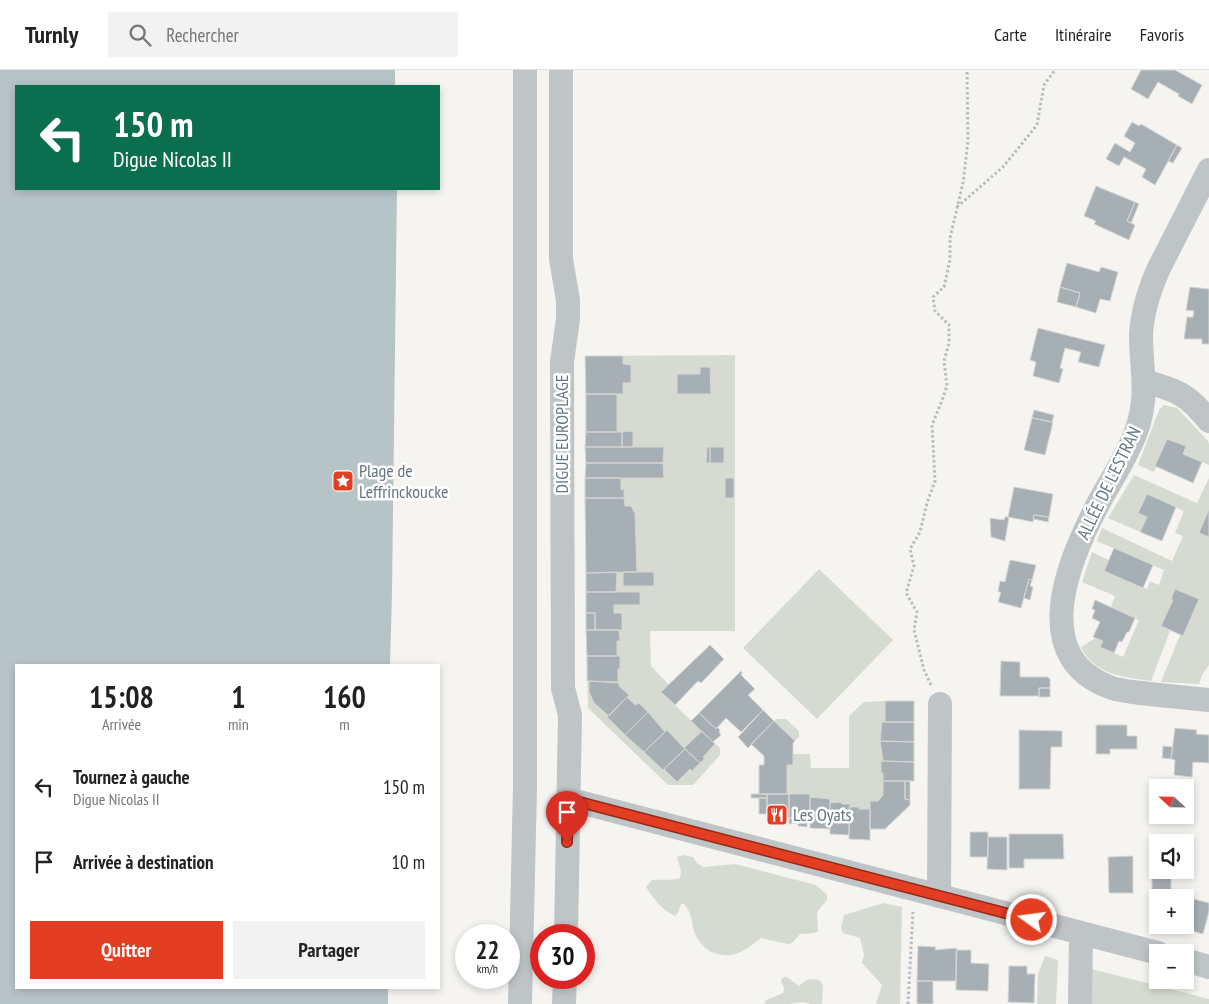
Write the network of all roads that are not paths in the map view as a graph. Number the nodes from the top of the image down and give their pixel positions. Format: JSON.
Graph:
{"nodes":[{"id":1,"x":525,"y":70,"type":"edge"},
{"id":2,"x":561,"y":70,"type":"edge"},
{"id":3,"x":1209,"y":170,"type":"edge"},
{"id":4,"x":1144,"y":381,"type":"junction"},
{"id":5,"x":1209,"y":421,"type":"edge"},
{"id":6,"x":1209,"y":700,"type":"edge"},
{"id":7,"x":940,"y":704,"type":"road end"},
{"id":8,"x":568,"y":799,"type":"junction"},
{"id":9,"x":939,"y":896,"type":"junction"},
{"id":10,"x":566,"y":924,"type":"edge"},
{"id":11,"x":1082,"y":933,"type":"junction"},
{"id":12,"x":1149,"y":951,"type":"edge"},
{"id":13,"x":1194,"y":963,"type":"edge"},
{"id":14,"x":1209,"y":967,"type":"edge"},
{"id":15,"x":565,"y":989,"type":"edge"},
{"id":16,"x":520,"y":1004,"type":"edge"},
{"id":17,"x":564,"y":1004,"type":"edge"},
{"id":18,"x":1080,"y":1004,"type":"edge"}],
"edges":[{"from":1,"to":16,"type":"street","name":"DIGUE EUROPLAGE"},
{"from":2,"to":8,"type":"street","name":"DIGUE EUROPLAGE"},
{"from":3,"to":4,"type":"street","name":"ALLÉE DE L'ESTRAN"},
{"from":4,"to":5,"type":"street"},
{"from":4,"to":6,"type":"street","name":"ALLÉE DE L'ESTRAN"},
{"from":7,"to":9,"type":"street"},
{"from":8,"to":9,"type":"street"},
{"from":8,"to":10,"type":"street","name":"DIGUE EUROPLAGE"},
{"from":9,"to":11,"type":"street"},
{"from":11,"to":12,"type":"street"},
{"from":11,"to":18,"type":"street"},
{"from":13,"to":14,"type":"street"},
{"from":15,"to":17,"type":"street"}]}
